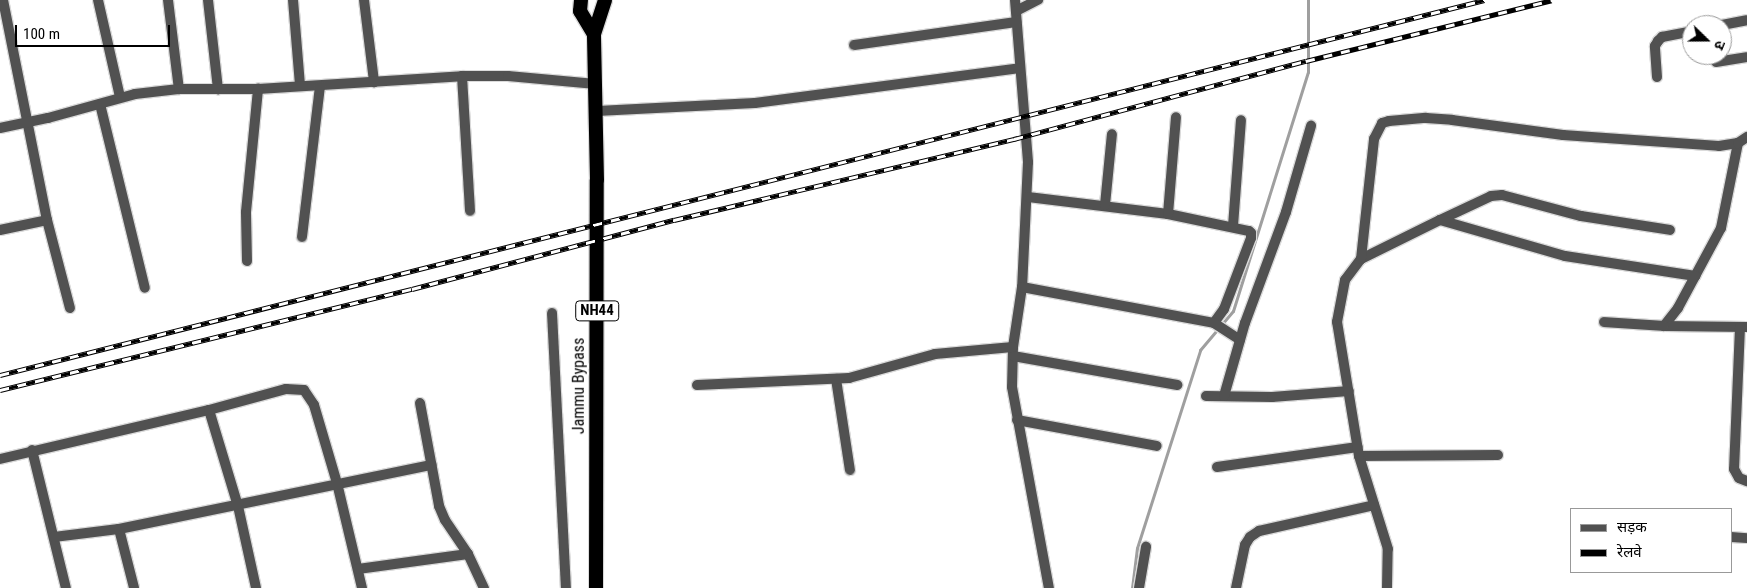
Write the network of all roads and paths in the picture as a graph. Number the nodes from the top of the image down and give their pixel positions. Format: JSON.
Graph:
{"nodes":[{"id":1,"x":3,"y":0,"type":"edge"},
{"id":2,"x":98,"y":0,"type":"edge"},
{"id":3,"x":168,"y":0,"type":"edge"},
{"id":4,"x":208,"y":0,"type":"edge"},
{"id":5,"x":293,"y":0,"type":"edge"},
{"id":6,"x":364,"y":0,"type":"edge"},
{"id":7,"x":580,"y":0,"type":"edge"},
{"id":8,"x":605,"y":0,"type":"edge"},
{"id":9,"x":1015,"y":0,"type":"edge"},
{"id":10,"x":1038,"y":0,"type":"edge"},
{"id":11,"x":1016,"y":11,"type":"junction"},
{"id":12,"x":1747,"y":20,"type":"edge"},
{"id":13,"x":1016,"y":22,"type":"junction"},
{"id":14,"x":1732,"y":23,"type":"edge"},
{"id":15,"x":5,"y":29,"type":"edge"},
{"id":16,"x":1682,"y":33,"type":"edge"},
{"id":17,"x":594,"y":34,"type":"junction"},
{"id":18,"x":854,"y":45,"type":"dead end"},
{"id":19,"x":1747,"y":57,"type":"edge"},
{"id":20,"x":1732,"y":59,"type":"edge"},
{"id":21,"x":1020,"y":68,"type":"junction"},
{"id":22,"x":462,"y":76,"type":"junction"},
{"id":23,"x":1657,"y":77,"type":"dead end"},
{"id":24,"x":374,"y":82,"type":"junction"},
{"id":25,"x":596,"y":84,"type":"junction"},
{"id":26,"x":300,"y":85,"type":"junction"},
{"id":27,"x":320,"y":86,"type":"junction"},
{"id":28,"x":179,"y":89,"type":"junction"},
{"id":29,"x":218,"y":89,"type":"junction"},
{"id":30,"x":258,"y":89,"type":"junction"},
{"id":31,"x":120,"y":97,"type":"junction"},
{"id":32,"x":100,"y":104,"type":"junction"},
{"id":33,"x":597,"y":111,"type":"junction"},
{"id":34,"x":1176,"y":117,"type":"dead end"},
{"id":35,"x":1241,"y":120,"type":"dead end"},
{"id":36,"x":28,"y":122,"type":"junction"},
{"id":37,"x":1311,"y":126,"type":"dead end"},
{"id":38,"x":0,"y":128,"type":"edge"},
{"id":39,"x":1112,"y":134,"type":"dead end"},
{"id":40,"x":1747,"y":137,"type":"edge"},
{"id":41,"x":1738,"y":143,"type":"junction"},
{"id":42,"x":1028,"y":197,"type":"junction"},
{"id":43,"x":1105,"y":205,"type":"junction"},
{"id":44,"x":470,"y":211,"type":"dead end"},
{"id":45,"x":1168,"y":214,"type":"junction"},
{"id":46,"x":47,"y":220,"type":"junction"},
{"id":47,"x":1440,"y":220,"type":"junction"},
{"id":48,"x":1233,"y":226,"type":"junction"},
{"id":49,"x":0,"y":230,"type":"edge"},
{"id":50,"x":1670,"y":230,"type":"dead end"},
{"id":51,"x":302,"y":236,"type":"dead end"},
{"id":52,"x":1361,"y":259,"type":"junction"},
{"id":53,"x":247,"y":261,"type":"dead end"},
{"id":54,"x":1695,"y":276,"type":"junction"},
{"id":55,"x":1022,"y":287,"type":"junction"},
{"id":56,"x":146,"y":288,"type":"dead end"},
{"id":57,"x":70,"y":308,"type":"dead end"},
{"id":58,"x":552,"y":313,"type":"dead end"},
{"id":59,"x":1604,"y":322,"type":"dead end"},
{"id":60,"x":1216,"y":324,"type":"junction"},
{"id":61,"x":1664,"y":326,"type":"junction"},
{"id":62,"x":1743,"y":327,"type":"edge"},
{"id":63,"x":1240,"y":340,"type":"junction"},
{"id":64,"x":1013,"y":351,"type":"junction"},
{"id":65,"x":836,"y":379,"type":"junction"},
{"id":66,"x":697,"y":385,"type":"dead end"},
{"id":67,"x":1177,"y":385,"type":"dead end"},
{"id":68,"x":1349,"y":392,"type":"junction"},
{"id":69,"x":1206,"y":396,"type":"dead end"},
{"id":70,"x":1224,"y":396,"type":"junction"},
{"id":71,"x":420,"y":403,"type":"dead end"},
{"id":72,"x":209,"y":410,"type":"junction"},
{"id":73,"x":1742,"y":417,"type":"edge"},
{"id":74,"x":1017,"y":420,"type":"junction"},
{"id":75,"x":1157,"y":446,"type":"dead end"},
{"id":76,"x":32,"y":450,"type":"junction"},
{"id":77,"x":1358,"y":452,"type":"junction"},
{"id":78,"x":1498,"y":455,"type":"dead end"},
{"id":79,"x":0,"y":459,"type":"edge"},
{"id":80,"x":432,"y":466,"type":"junction"},
{"id":81,"x":1217,"y":467,"type":"dead end"},
{"id":82,"x":850,"y":470,"type":"dead end"},
{"id":83,"x":1747,"y":481,"type":"edge"},
{"id":84,"x":337,"y":484,"type":"junction"},
{"id":85,"x":1374,"y":505,"type":"junction"},
{"id":86,"x":238,"y":506,"type":"junction"},
{"id":87,"x":119,"y":529,"type":"junction"},
{"id":88,"x":54,"y":537,"type":"junction"},
{"id":89,"x":1732,"y":538,"type":"edge"},
{"id":90,"x":1747,"y":538,"type":"edge"},
{"id":91,"x":1146,"y":547,"type":"dead end"},
{"id":92,"x":468,"y":554,"type":"junction"},
{"id":93,"x":358,"y":569,"type":"junction"},
{"id":94,"x":66,"y":588,"type":"edge"},
{"id":95,"x":134,"y":588,"type":"edge"},
{"id":96,"x":256,"y":588,"type":"edge"},
{"id":97,"x":362,"y":588,"type":"edge"},
{"id":98,"x":484,"y":588,"type":"edge"},
{"id":99,"x":566,"y":588,"type":"edge"},
{"id":100,"x":596,"y":588,"type":"edge"},
{"id":101,"x":1049,"y":588,"type":"edge"},
{"id":102,"x":1139,"y":588,"type":"edge"},
{"id":103,"x":1236,"y":588,"type":"edge"},
{"id":104,"x":1387,"y":588,"type":"edge"}],
"edges":[{"from":1,"to":15,"type":"street"},
{"from":2,"to":31,"type":"street"},
{"from":3,"to":28,"type":"street"},
{"from":4,"to":29,"type":"street"},
{"from":5,"to":26,"type":"street"},
{"from":6,"to":24,"type":"street"},
{"from":7,"to":17,"type":"highway","name":"Jammu Bypass","number":"NH44"},
{"from":8,"to":17,"type":"highway","name":"Jammu Bypass","number":"NH44"},
{"from":9,"to":11,"type":"street"},
{"from":10,"to":11,"type":"street"},
{"from":11,"to":13,"type":"street"},
{"from":12,"to":14,"type":"street"},
{"from":13,"to":18,"type":"street"},
{"from":13,"to":21,"type":"street"},
{"from":15,"to":36,"type":"street"},
{"from":16,"to":23,"type":"street"},
{"from":17,"to":25,"type":"highway","name":"Jammu Bypass","number":"NH44"},
{"from":19,"to":20,"type":"street"},
{"from":21,"to":33,"type":"street"},
{"from":21,"to":42,"type":"street"},
{"from":22,"to":24,"type":"street"},
{"from":22,"to":25,"type":"street"},
{"from":22,"to":44,"type":"street"},
{"from":24,"to":27,"type":"street"},
{"from":25,"to":33,"type":"highway","name":"Jammu Bypass","number":"NH44"},
{"from":26,"to":27,"type":"street"},
{"from":26,"to":30,"type":"street"},
{"from":27,"to":51,"type":"street"},
{"from":28,"to":29,"type":"street"},
{"from":28,"to":31,"type":"street"},
{"from":29,"to":30,"type":"street"},
{"from":30,"to":53,"type":"street"},
{"from":31,"to":32,"type":"street"},
{"from":32,"to":36,"type":"street"},
{"from":32,"to":56,"type":"street"},
{"from":33,"to":100,"type":"highway","name":"Jammu Bypass","number":"NH44"},
{"from":34,"to":45,"type":"street"},
{"from":35,"to":48,"type":"street"},
{"from":36,"to":38,"type":"street"},
{"from":36,"to":46,"type":"street"},
{"from":37,"to":63,"type":"street"},
{"from":39,"to":43,"type":"street"},
{"from":40,"to":41,"type":"street"},
{"from":41,"to":52,"type":"street"},
{"from":41,"to":54,"type":"street"},
{"from":42,"to":43,"type":"street"},
{"from":42,"to":55,"type":"street"},
{"from":43,"to":45,"type":"street"},
{"from":45,"to":48,"type":"street"},
{"from":46,"to":49,"type":"street"},
{"from":46,"to":57,"type":"street"},
{"from":47,"to":50,"type":"street"},
{"from":47,"to":52,"type":"street"},
{"from":47,"to":54,"type":"street"},
{"from":48,"to":60,"type":"street"},
{"from":52,"to":68,"type":"street"},
{"from":54,"to":61,"type":"street"},
{"from":55,"to":60,"type":"street"},
{"from":55,"to":64,"type":"street"},
{"from":58,"to":99,"type":"street"},
{"from":59,"to":61,"type":"street"},
{"from":60,"to":63,"type":"street"},
{"from":61,"to":62,"type":"street"},
{"from":62,"to":73,"type":"street"},
{"from":63,"to":70,"type":"street"},
{"from":64,"to":65,"type":"street"},
{"from":64,"to":67,"type":"street"},
{"from":64,"to":74,"type":"street"},
{"from":65,"to":66,"type":"street"},
{"from":65,"to":82,"type":"street"},
{"from":68,"to":70,"type":"street"},
{"from":68,"to":77,"type":"street"},
{"from":69,"to":70,"type":"street"},
{"from":71,"to":80,"type":"street"},
{"from":72,"to":76,"type":"street"},
{"from":72,"to":84,"type":"street"},
{"from":72,"to":86,"type":"street"},
{"from":73,"to":83,"type":"street"},
{"from":74,"to":75,"type":"street"},
{"from":74,"to":101,"type":"street"},
{"from":76,"to":79,"type":"street"},
{"from":76,"to":88,"type":"street"},
{"from":77,"to":78,"type":"street"},
{"from":77,"to":81,"type":"street"},
{"from":77,"to":85,"type":"street"},
{"from":80,"to":84,"type":"street"},
{"from":80,"to":92,"type":"street"},
{"from":84,"to":86,"type":"street"},
{"from":84,"to":93,"type":"street"},
{"from":85,"to":103,"type":"street"},
{"from":85,"to":104,"type":"street"},
{"from":86,"to":87,"type":"street"},
{"from":86,"to":96,"type":"street"},
{"from":87,"to":88,"type":"street"},
{"from":87,"to":95,"type":"street"},
{"from":88,"to":94,"type":"street"},
{"from":89,"to":90,"type":"street"},
{"from":91,"to":102,"type":"street"},
{"from":92,"to":93,"type":"street"},
{"from":92,"to":98,"type":"street"},
{"from":93,"to":97,"type":"street"}]}
